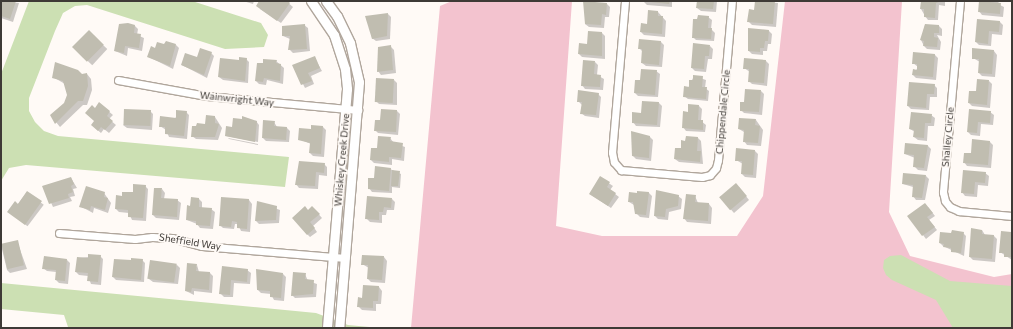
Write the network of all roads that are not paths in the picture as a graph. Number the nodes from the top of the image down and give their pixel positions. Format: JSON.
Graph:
{"nodes":[{"id":1,"x":311,"y":1,"type":"edge"},
{"id":2,"x":326,"y":1,"type":"edge"},
{"id":3,"x":625,"y":1,"type":"edge"},
{"id":4,"x":732,"y":1,"type":"edge"},
{"id":5,"x":960,"y":1,"type":"edge"},
{"id":6,"x":118,"y":80,"type":"dead end"},
{"id":7,"x":347,"y":109,"type":"junction"},
{"id":8,"x":358,"y":110,"type":"junction"},
{"id":9,"x":1012,"y":216,"type":"edge"},
{"id":10,"x":59,"y":234,"type":"dead end"},
{"id":11,"x":333,"y":258,"type":"junction"},
{"id":12,"x":345,"y":258,"type":"junction"},
{"id":13,"x":327,"y":328,"type":"edge"},
{"id":14,"x":338,"y":328,"type":"edge"}],
"edges":[{"from":1,"to":7,"type":"street","name":"Whiskey Creek Drive"},
{"from":2,"to":8,"type":"street","name":"Whiskey Creek Drive"},
{"from":3,"to":4,"type":"street","name":"Chippendale Circle"},
{"from":5,"to":9,"type":"street","name":"Shalley Circle"},
{"from":6,"to":7,"type":"street","name":"Wainwright Way"},
{"from":7,"to":8,"type":"street","name":"Wainwright Way"},
{"from":7,"to":11,"type":"street","name":"Whiskey Creek Drive"},
{"from":8,"to":12,"type":"street","name":"Whiskey Creek Drive"},
{"from":10,"to":11,"type":"street","name":"Sheffield Way"},
{"from":11,"to":12,"type":"street","name":"Sheffield Way"},
{"from":11,"to":13,"type":"street","name":"Whiskey Creek Drive"},
{"from":12,"to":14,"type":"street","name":"Whiskey Creek Drive"}]}
